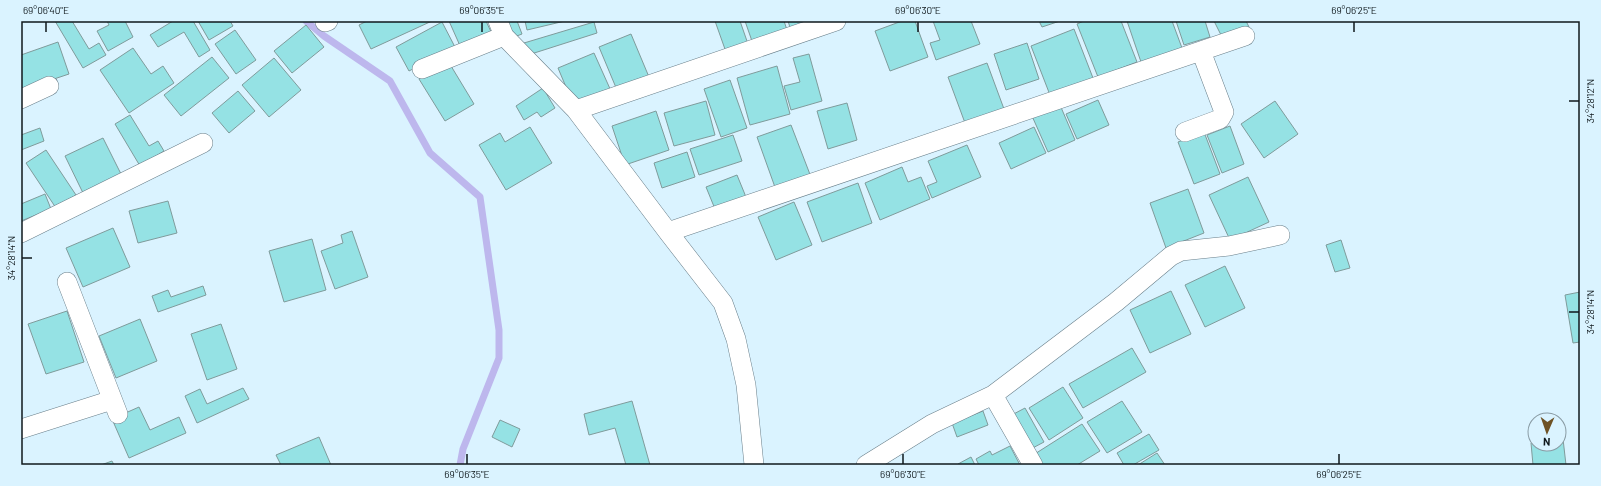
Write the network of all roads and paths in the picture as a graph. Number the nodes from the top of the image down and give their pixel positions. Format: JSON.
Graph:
{"nodes":[{"id":1,"x":836,"y":21,"type":"edge"},
{"id":2,"x":501,"y":29,"type":"edge"},
{"id":3,"x":1245,"y":36,"type":"dead end"},
{"id":4,"x":1201,"y":51,"type":"junction"},
{"id":5,"x":422,"y":69,"type":"dead end"},
{"id":6,"x":50,"y":86,"type":"dead end"},
{"id":7,"x":21,"y":98,"type":"edge"},
{"id":8,"x":576,"y":110,"type":"junction"},
{"id":9,"x":1185,"y":132,"type":"dead end"},
{"id":10,"x":203,"y":143,"type":"dead end"},
{"id":11,"x":668,"y":232,"type":"junction"},
{"id":12,"x":21,"y":233,"type":"edge"},
{"id":13,"x":1280,"y":235,"type":"dead end"},
{"id":14,"x":66,"y":282,"type":"dead end"},
{"id":15,"x":993,"y":395,"type":"junction"},
{"id":16,"x":21,"y":429,"type":"edge"},
{"id":17,"x":754,"y":465,"type":"edge"},
{"id":18,"x":866,"y":465,"type":"edge"},
{"id":19,"x":1033,"y":465,"type":"edge"}],
"edges":[{"from":1,"to":8,"type":"street"},
{"from":2,"to":5,"type":"street"},
{"from":2,"to":8,"type":"street"},
{"from":3,"to":4,"type":"street"},
{"from":4,"to":9,"type":"street"},
{"from":4,"to":11,"type":"street"},
{"from":6,"to":7,"type":"street"},
{"from":8,"to":11,"type":"street"},
{"from":10,"to":12,"type":"street"},
{"from":11,"to":17,"type":"street"},
{"from":13,"to":15,"type":"street"},
{"from":14,"to":16,"type":"street"},
{"from":15,"to":18,"type":"street"},
{"from":15,"to":19,"type":"street"}]}
